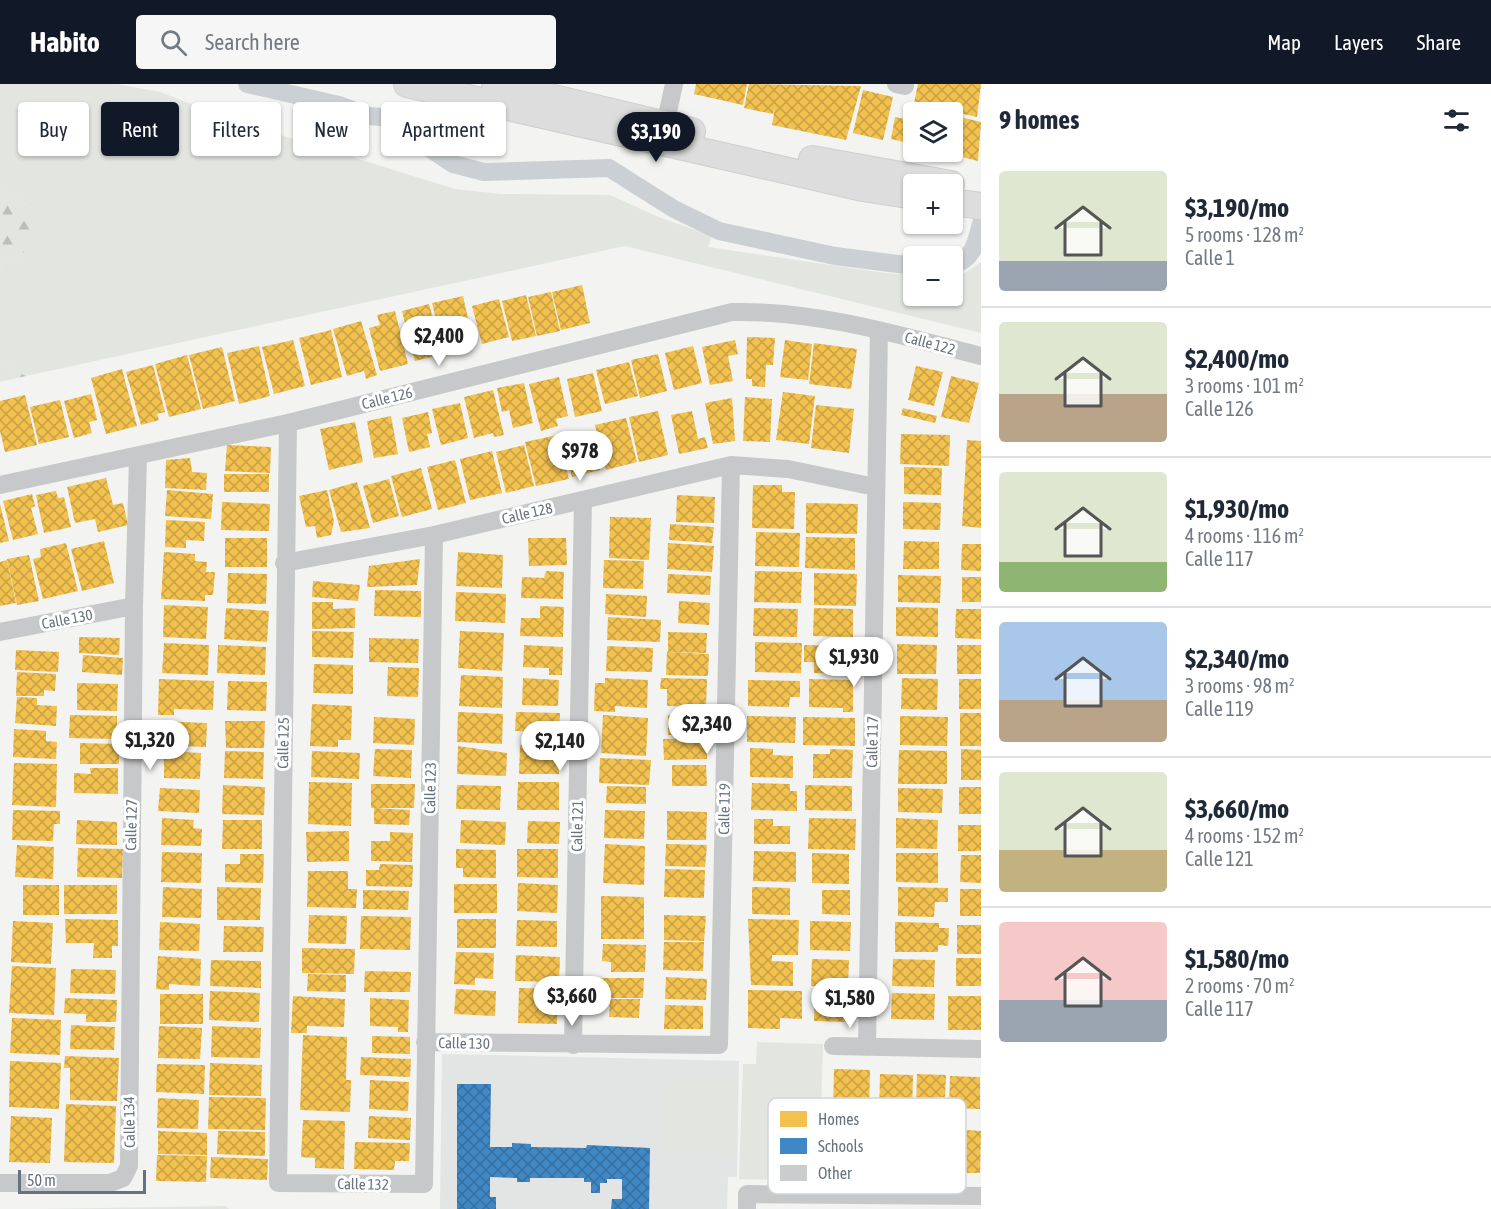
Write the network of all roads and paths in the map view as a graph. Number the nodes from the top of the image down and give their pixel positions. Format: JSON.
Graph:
{"nodes":[{"id":1,"x":407,"y":84,"type":"edge"},
{"id":2,"x":495,"y":84,"type":"edge"},
{"id":3,"x":674,"y":84,"type":"edge"},
{"id":4,"x":663,"y":133,"type":"junction"},
{"id":5,"x":903,"y":194,"type":"edge"},
{"id":6,"x":964,"y":194,"type":"edge"},
{"id":7,"x":879,"y":330,"type":"junction"},
{"id":8,"x":981,"y":356,"type":"edge"},
{"id":9,"x":288,"y":423,"type":"junction"},
{"id":10,"x":138,"y":457,"type":"junction"},
{"id":11,"x":731,"y":465,"type":"junction"},
{"id":12,"x":0,"y":485,"type":"edge"},
{"id":13,"x":875,"y":487,"type":"junction"},
{"id":14,"x":583,"y":500,"type":"junction"},
{"id":15,"x":434,"y":535,"type":"junction"},
{"id":16,"x":284,"y":563,"type":"junction"},
{"id":17,"x":134,"y":606,"type":"junction"},
{"id":18,"x":0,"y":632,"type":"edge"},
{"id":19,"x":425,"y":1042,"type":"junction"},
{"id":20,"x":573,"y":1045,"type":"junction"},
{"id":21,"x":719,"y":1045,"type":"joint"},
{"id":22,"x":833,"y":1046,"type":"dead end"},
{"id":23,"x":867,"y":1047,"type":"junction"},
{"id":24,"x":981,"y":1049,"type":"edge"},
{"id":25,"x":280,"y":1063,"type":"joint"},
{"id":26,"x":128,"y":1086,"type":"joint"},
{"id":27,"x":0,"y":1182,"type":"edge"},
{"id":28,"x":981,"y":1196,"type":"edge"},
{"id":29,"x":747,"y":1201,"type":"edge"}],
"edges":[{"from":1,"to":4,"type":"street"},
{"from":2,"to":4,"type":"street"},
{"from":3,"to":4,"type":"street"},
{"from":4,"to":5,"type":"street"},
{"from":4,"to":6,"type":"street"},
{"from":7,"to":8,"type":"street","name":"Calle 122"},
{"from":7,"to":9,"type":"street","name":"Calle 126"},
{"from":7,"to":13,"type":"street","name":"Calle 117"},
{"from":9,"to":10,"type":"street","name":"Calle 126"},
{"from":9,"to":16,"type":"street","name":"Calle 125"},
{"from":10,"to":12,"type":"street","name":"Calle 126"},
{"from":10,"to":17,"type":"street","name":"Calle 127"},
{"from":11,"to":13,"type":"street","name":"Calle 128"},
{"from":11,"to":14,"type":"street","name":"Calle 128"},
{"from":11,"to":21,"type":"street","name":"Calle 119"},
{"from":13,"to":23,"type":"street","name":"Calle 117"},
{"from":14,"to":15,"type":"street","name":"Calle 128"},
{"from":14,"to":20,"type":"street","name":"Calle 121"},
{"from":15,"to":16,"type":"street","name":"Calle 128"},
{"from":15,"to":19,"type":"street","name":"Calle 123"},
{"from":16,"to":25,"type":"street","name":"Calle 125"},
{"from":17,"to":18,"type":"street","name":"Calle 130"},
{"from":17,"to":26,"type":"street","name":"Calle 127"},
{"from":19,"to":20,"type":"street","name":"Calle 130"},
{"from":19,"to":25,"type":"street","name":"Calle 132"},
{"from":20,"to":21,"type":"street","name":"Calle 130"},
{"from":22,"to":23,"type":"street"},
{"from":23,"to":24,"type":"street"},
{"from":26,"to":27,"type":"street","name":"Calle 134"},
{"from":28,"to":29,"type":"street"}]}
